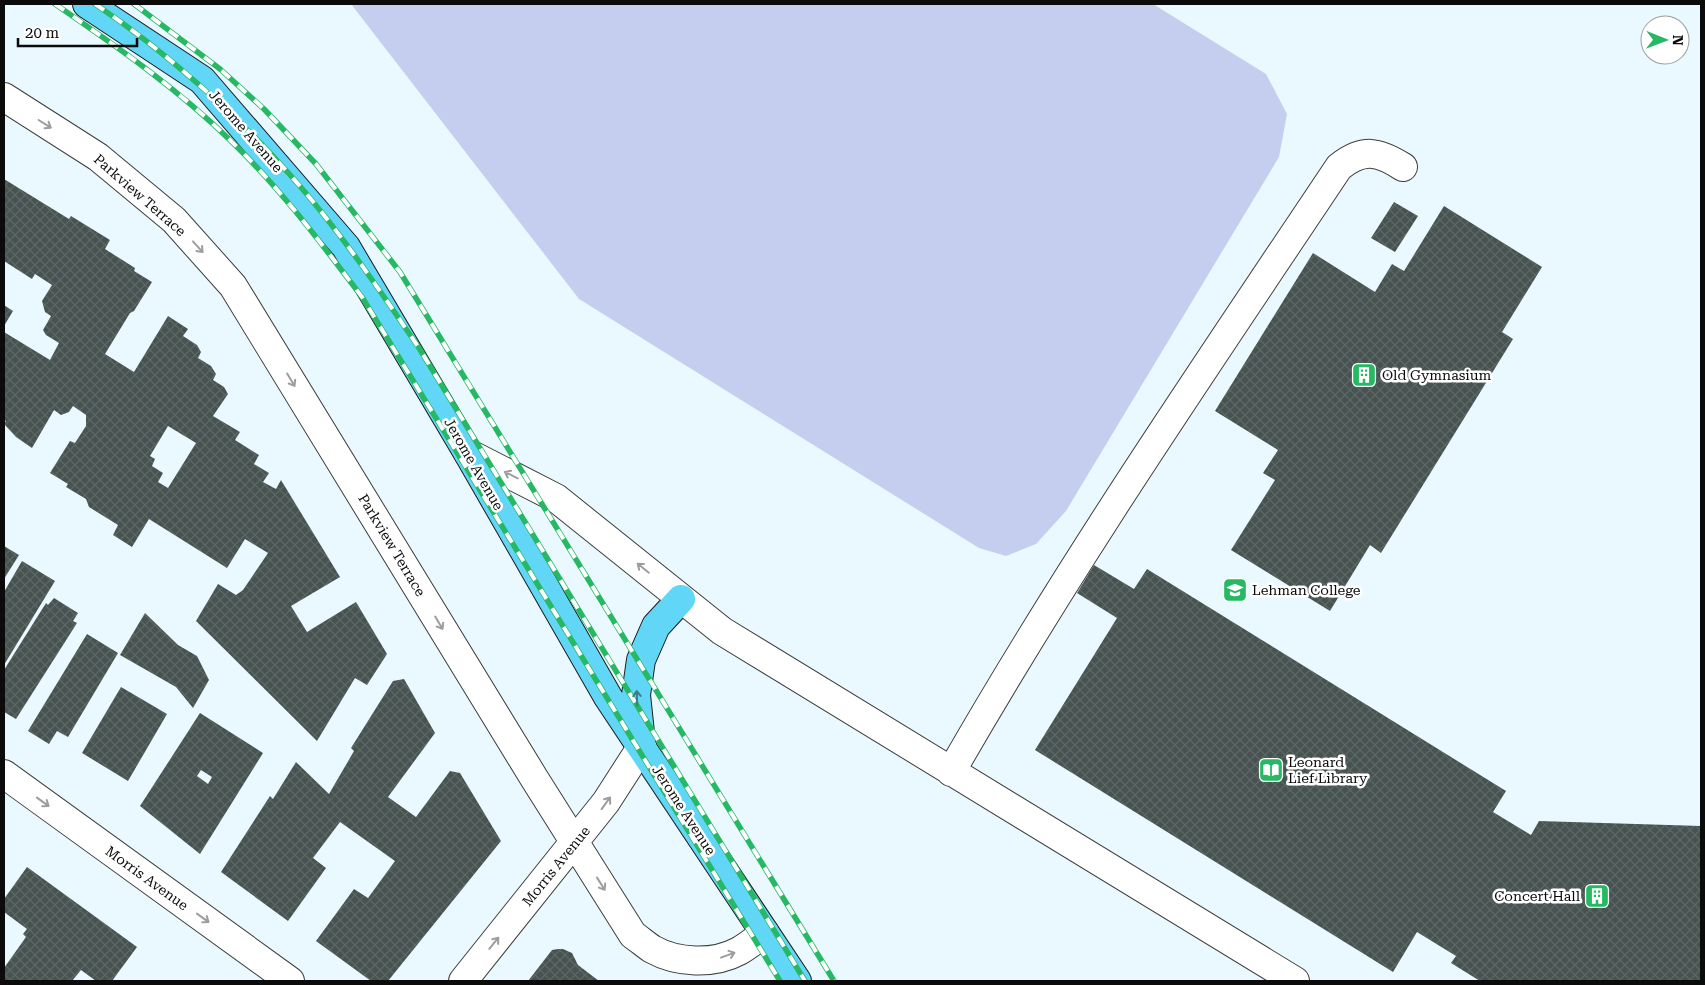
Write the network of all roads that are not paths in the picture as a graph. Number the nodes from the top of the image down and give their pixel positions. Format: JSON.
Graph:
{"nodes":[{"id":1,"x":87,"y":4,"type":"edge"},
{"id":2,"x":4,"y":98,"type":"edge"},
{"id":3,"x":1403,"y":167,"type":"dead end"},
{"id":4,"x":468,"y":453,"type":"junction"},
{"id":5,"x":681,"y":599,"type":"junction"},
{"id":6,"x":642,"y":746,"type":"junction"},
{"id":7,"x":951,"y":772,"type":"junction"},
{"id":8,"x":4,"y":774,"type":"edge"},
{"id":9,"x":575,"y":842,"type":"junction"},
{"id":10,"x":765,"y":933,"type":"junction"},
{"id":11,"x":290,"y":981,"type":"edge"},
{"id":12,"x":463,"y":981,"type":"edge"},
{"id":13,"x":796,"y":981,"type":"edge"},
{"id":14,"x":1295,"y":981,"type":"edge"}],
"edges":[{"from":1,"to":4,"type":"main road","name":"Jerome Avenue"},
{"from":2,"to":9,"type":"street","name":"Parkview Terrace","one_way":true},
{"from":3,"to":7,"type":"street"},
{"from":5,"to":4,"type":"street","one_way":true},
{"from":4,"to":6,"type":"main road","name":"Jerome Avenue"},
{"from":6,"to":5,"type":"main road","one_way":true},
{"from":5,"to":7,"type":"street"},
{"from":9,"to":6,"type":"street","name":"Morris Avenue","one_way":true},
{"from":6,"to":10,"type":"main road","name":"Jerome Avenue"},
{"from":7,"to":14,"type":"street"},
{"from":8,"to":11,"type":"street","name":"Morris Avenue","one_way":true},
{"from":9,"to":10,"type":"street","name":"Parkview Terrace","one_way":true},
{"from":12,"to":9,"type":"street","name":"Morris Avenue","one_way":true},
{"from":10,"to":13,"type":"main road","name":"Jerome Avenue"}]}
